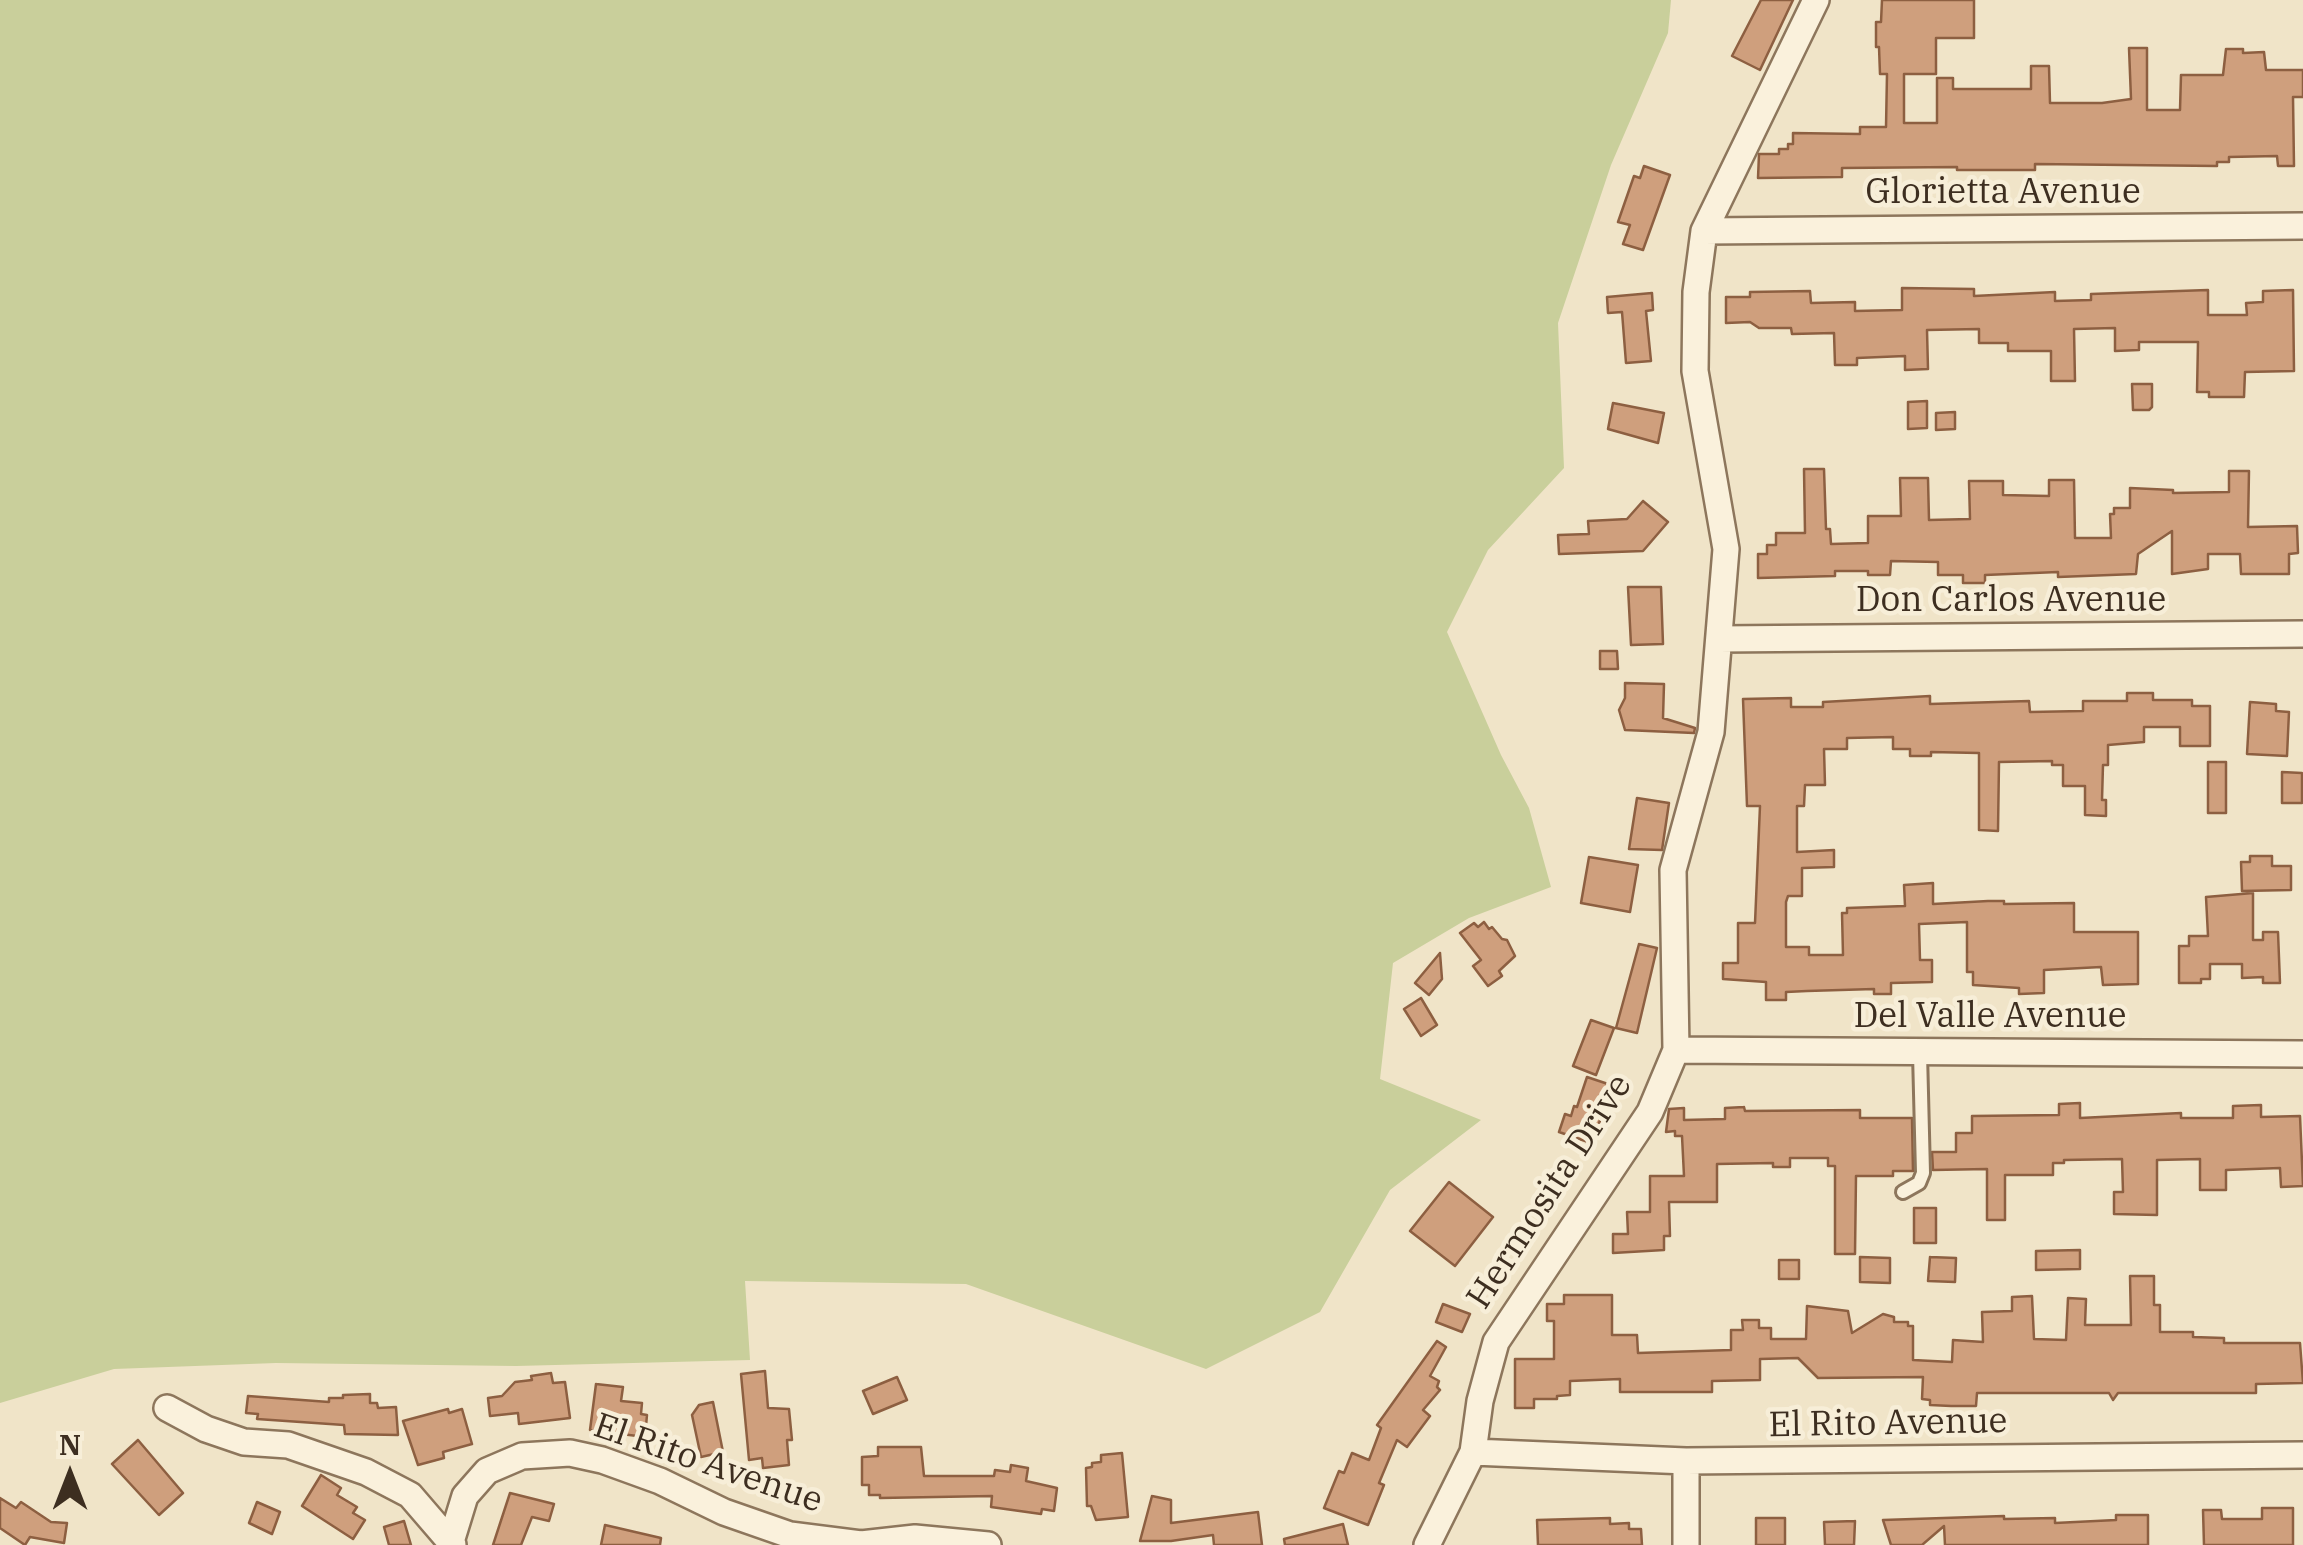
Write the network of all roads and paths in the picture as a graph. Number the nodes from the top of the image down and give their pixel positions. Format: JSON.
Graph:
{"nodes":[{"id":1,"x":1816,"y":0,"type":"edge"},
{"id":2,"x":2303,"y":226,"type":"edge"},
{"id":3,"x":1704,"y":231,"type":"junction"},
{"id":4,"x":2303,"y":634,"type":"edge"},
{"id":5,"x":1719,"y":639,"type":"junction"},
{"id":6,"x":1676,"y":1050,"type":"junction"},
{"id":7,"x":1920,"y":1052,"type":"junction"},
{"id":8,"x":2303,"y":1054,"type":"edge"},
{"id":9,"x":1903,"y":1192,"type":"dead end"},
{"id":10,"x":167,"y":1408,"type":"dead end"},
{"id":11,"x":1474,"y":1452,"type":"junction"},
{"id":12,"x":2303,"y":1455,"type":"edge"},
{"id":13,"x":1686,"y":1461,"type":"junction"},
{"id":14,"x":451,"y":1544,"type":"edge"},
{"id":15,"x":988,"y":1545,"type":"edge"},
{"id":16,"x":1427,"y":1545,"type":"edge"},
{"id":17,"x":1686,"y":1545,"type":"edge"}],
"edges":[{"from":1,"to":3,"type":"street","name":"Hermosita Drive"},
{"from":2,"to":3,"type":"street","name":"Glorietta Avenue"},
{"from":3,"to":5,"type":"street","name":"Hermosita Drive"},
{"from":4,"to":5,"type":"street","name":"Don Carlos Avenue"},
{"from":5,"to":6,"type":"street","name":"Hermosita Drive"},
{"from":6,"to":7,"type":"street","name":"Del Valle Avenue"},
{"from":6,"to":11,"type":"street","name":"Hermosita Drive"},
{"from":7,"to":8,"type":"street","name":"Del Valle Avenue"},
{"from":7,"to":9,"type":"lane"},
{"from":10,"to":14,"type":"street"},
{"from":11,"to":13,"type":"street","name":"El Rito Avenue"},
{"from":11,"to":16,"type":"street","name":"Hermosita Drive"},
{"from":12,"to":13,"type":"street","name":"El Rito Avenue"},
{"from":13,"to":17,"type":"street"},
{"from":14,"to":15,"type":"street","name":"El Rito Avenue"}]}
